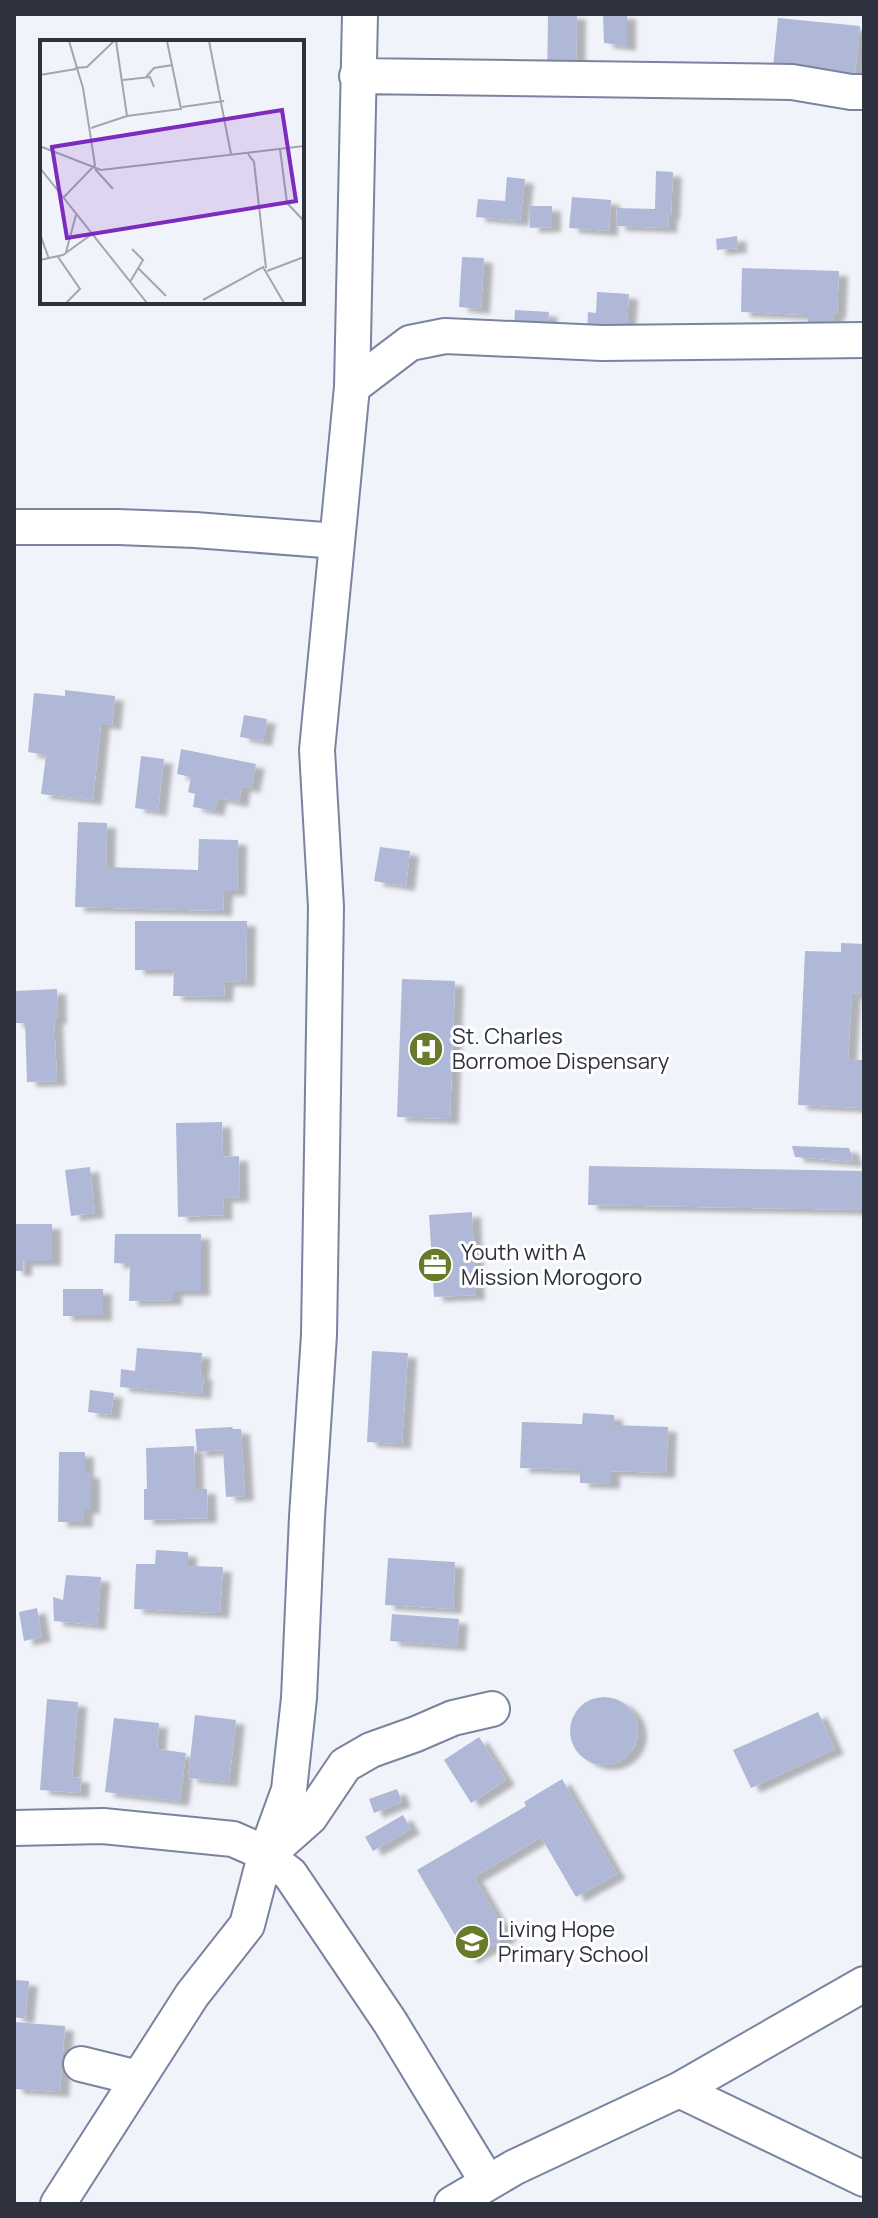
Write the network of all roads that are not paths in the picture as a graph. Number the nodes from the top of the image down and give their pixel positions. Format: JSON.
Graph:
{"nodes":[{"id":1,"x":360,"y":14,"type":"edge"},
{"id":2,"x":357,"y":76,"type":"junction"},
{"id":3,"x":864,"y":92,"type":"edge"},
{"id":4,"x":864,"y":340,"type":"edge"},
{"id":5,"x":352,"y":387,"type":"junction"},
{"id":6,"x":14,"y":527,"type":"edge"},
{"id":7,"x":337,"y":541,"type":"junction"},
{"id":8,"x":492,"y":1709,"type":"dead end"},
{"id":9,"x":14,"y":1828,"type":"edge"},
{"id":10,"x":265,"y":1856,"type":"junction"},
{"id":11,"x":864,"y":1984,"type":"edge"},
{"id":12,"x":81,"y":2064,"type":"dead end"},
{"id":13,"x":138,"y":2078,"type":"junction"},
{"id":14,"x":679,"y":2090,"type":"junction"},
{"id":15,"x":864,"y":2179,"type":"edge"},
{"id":16,"x":488,"y":2183,"type":"junction"},
{"id":17,"x":58,"y":2204,"type":"edge"},
{"id":18,"x":452,"y":2204,"type":"edge"}],
"edges":[{"from":1,"to":2,"type":"street"},
{"from":2,"to":3,"type":"street"},
{"from":2,"to":5,"type":"street"},
{"from":4,"to":5,"type":"street"},
{"from":5,"to":7,"type":"street"},
{"from":6,"to":7,"type":"street"},
{"from":7,"to":10,"type":"street"},
{"from":8,"to":10,"type":"street"},
{"from":9,"to":10,"type":"street"},
{"from":10,"to":13,"type":"street"},
{"from":10,"to":16,"type":"street"},
{"from":11,"to":14,"type":"street"},
{"from":12,"to":13,"type":"street"},
{"from":13,"to":17,"type":"street"},
{"from":14,"to":15,"type":"street"},
{"from":14,"to":16,"type":"street"},
{"from":16,"to":18,"type":"street"}]}
